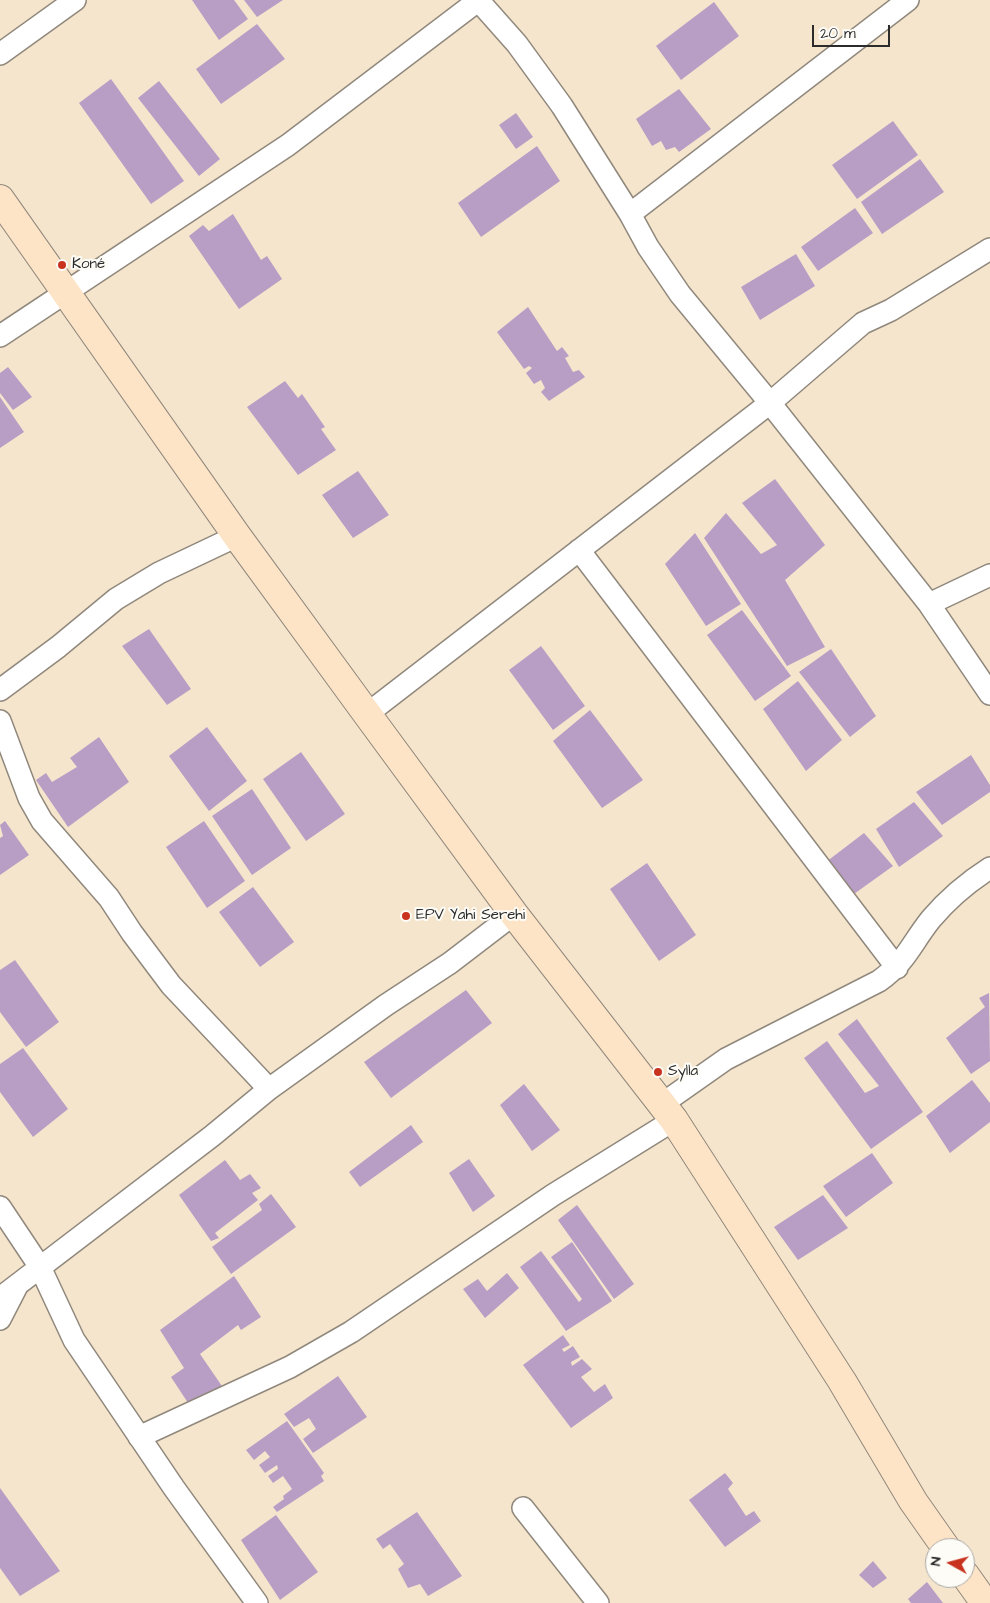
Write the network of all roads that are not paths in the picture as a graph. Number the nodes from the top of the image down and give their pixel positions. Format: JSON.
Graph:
{"nodes":[{"id":1,"x":75,"y":0,"type":"edge"},
{"id":2,"x":478,"y":0,"type":"edge"},
{"id":3,"x":908,"y":0,"type":"edge"},
{"id":4,"x":0,"y":54,"type":"edge"},
{"id":5,"x":0,"y":199,"type":"edge"},
{"id":6,"x":630,"y":214,"type":"junction"},
{"id":7,"x":990,"y":249,"type":"edge"},
{"id":8,"x":66,"y":292,"type":"junction"},
{"id":9,"x":0,"y":336,"type":"edge"},
{"id":10,"x":770,"y":402,"type":"junction"},
{"id":11,"x":237,"y":536,"type":"junction"},
{"id":12,"x":579,"y":550,"type":"junction"},
{"id":13,"x":990,"y":574,"type":"edge"},
{"id":14,"x":929,"y":604,"type":"junction"},
{"id":15,"x":0,"y":690,"type":"edge"},
{"id":16,"x":990,"y":694,"type":"edge"},
{"id":17,"x":367,"y":714,"type":"junction"},
{"id":18,"x":0,"y":721,"type":"edge"},
{"id":19,"x":990,"y":868,"type":"edge"},
{"id":20,"x":514,"y":914,"type":"junction"},
{"id":21,"x":897,"y":968,"type":"junction"},
{"id":22,"x":269,"y":1089,"type":"junction"},
{"id":23,"x":668,"y":1112,"type":"junction"},
{"id":24,"x":0,"y":1207,"type":"edge"},
{"id":25,"x":40,"y":1267,"type":"junction"},
{"id":26,"x":18,"y":1284,"type":"junction"},
{"id":27,"x":0,"y":1298,"type":"edge"},
{"id":28,"x":0,"y":1319,"type":"edge"},
{"id":29,"x":140,"y":1437,"type":"junction"},
{"id":30,"x":523,"y":1508,"type":"dead end"},
{"id":31,"x":939,"y":1538,"type":"edge"},
{"id":32,"x":974,"y":1588,"type":"edge"},
{"id":33,"x":257,"y":1603,"type":"edge"},
{"id":34,"x":598,"y":1603,"type":"edge"},
{"id":35,"x":985,"y":1603,"type":"edge"}],
"edges":[{"from":1,"to":4,"type":"street"},
{"from":2,"to":6,"type":"street"},
{"from":2,"to":8,"type":"street"},
{"from":3,"to":6,"type":"street"},
{"from":5,"to":8,"type":"street"},
{"from":6,"to":10,"type":"street"},
{"from":7,"to":10,"type":"street"},
{"from":8,"to":9,"type":"street"},
{"from":8,"to":11,"type":"street"},
{"from":10,"to":12,"type":"street"},
{"from":10,"to":14,"type":"street"},
{"from":11,"to":15,"type":"street"},
{"from":11,"to":17,"type":"street"},
{"from":12,"to":17,"type":"street"},
{"from":12,"to":21,"type":"street"},
{"from":13,"to":14,"type":"street"},
{"from":14,"to":16,"type":"street"},
{"from":17,"to":20,"type":"street"},
{"from":18,"to":22,"type":"street"},
{"from":19,"to":21,"type":"street"},
{"from":20,"to":22,"type":"street"},
{"from":20,"to":23,"type":"street"},
{"from":21,"to":23,"type":"street"},
{"from":22,"to":25,"type":"street"},
{"from":23,"to":29,"type":"street"},
{"from":23,"to":31,"type":"street"},
{"from":24,"to":25,"type":"street"},
{"from":25,"to":26,"type":"street"},
{"from":25,"to":29,"type":"street"},
{"from":26,"to":27,"type":"street"},
{"from":26,"to":28,"type":"street"},
{"from":29,"to":33,"type":"street"},
{"from":30,"to":34,"type":"street"},
{"from":32,"to":35,"type":"street"}]}
